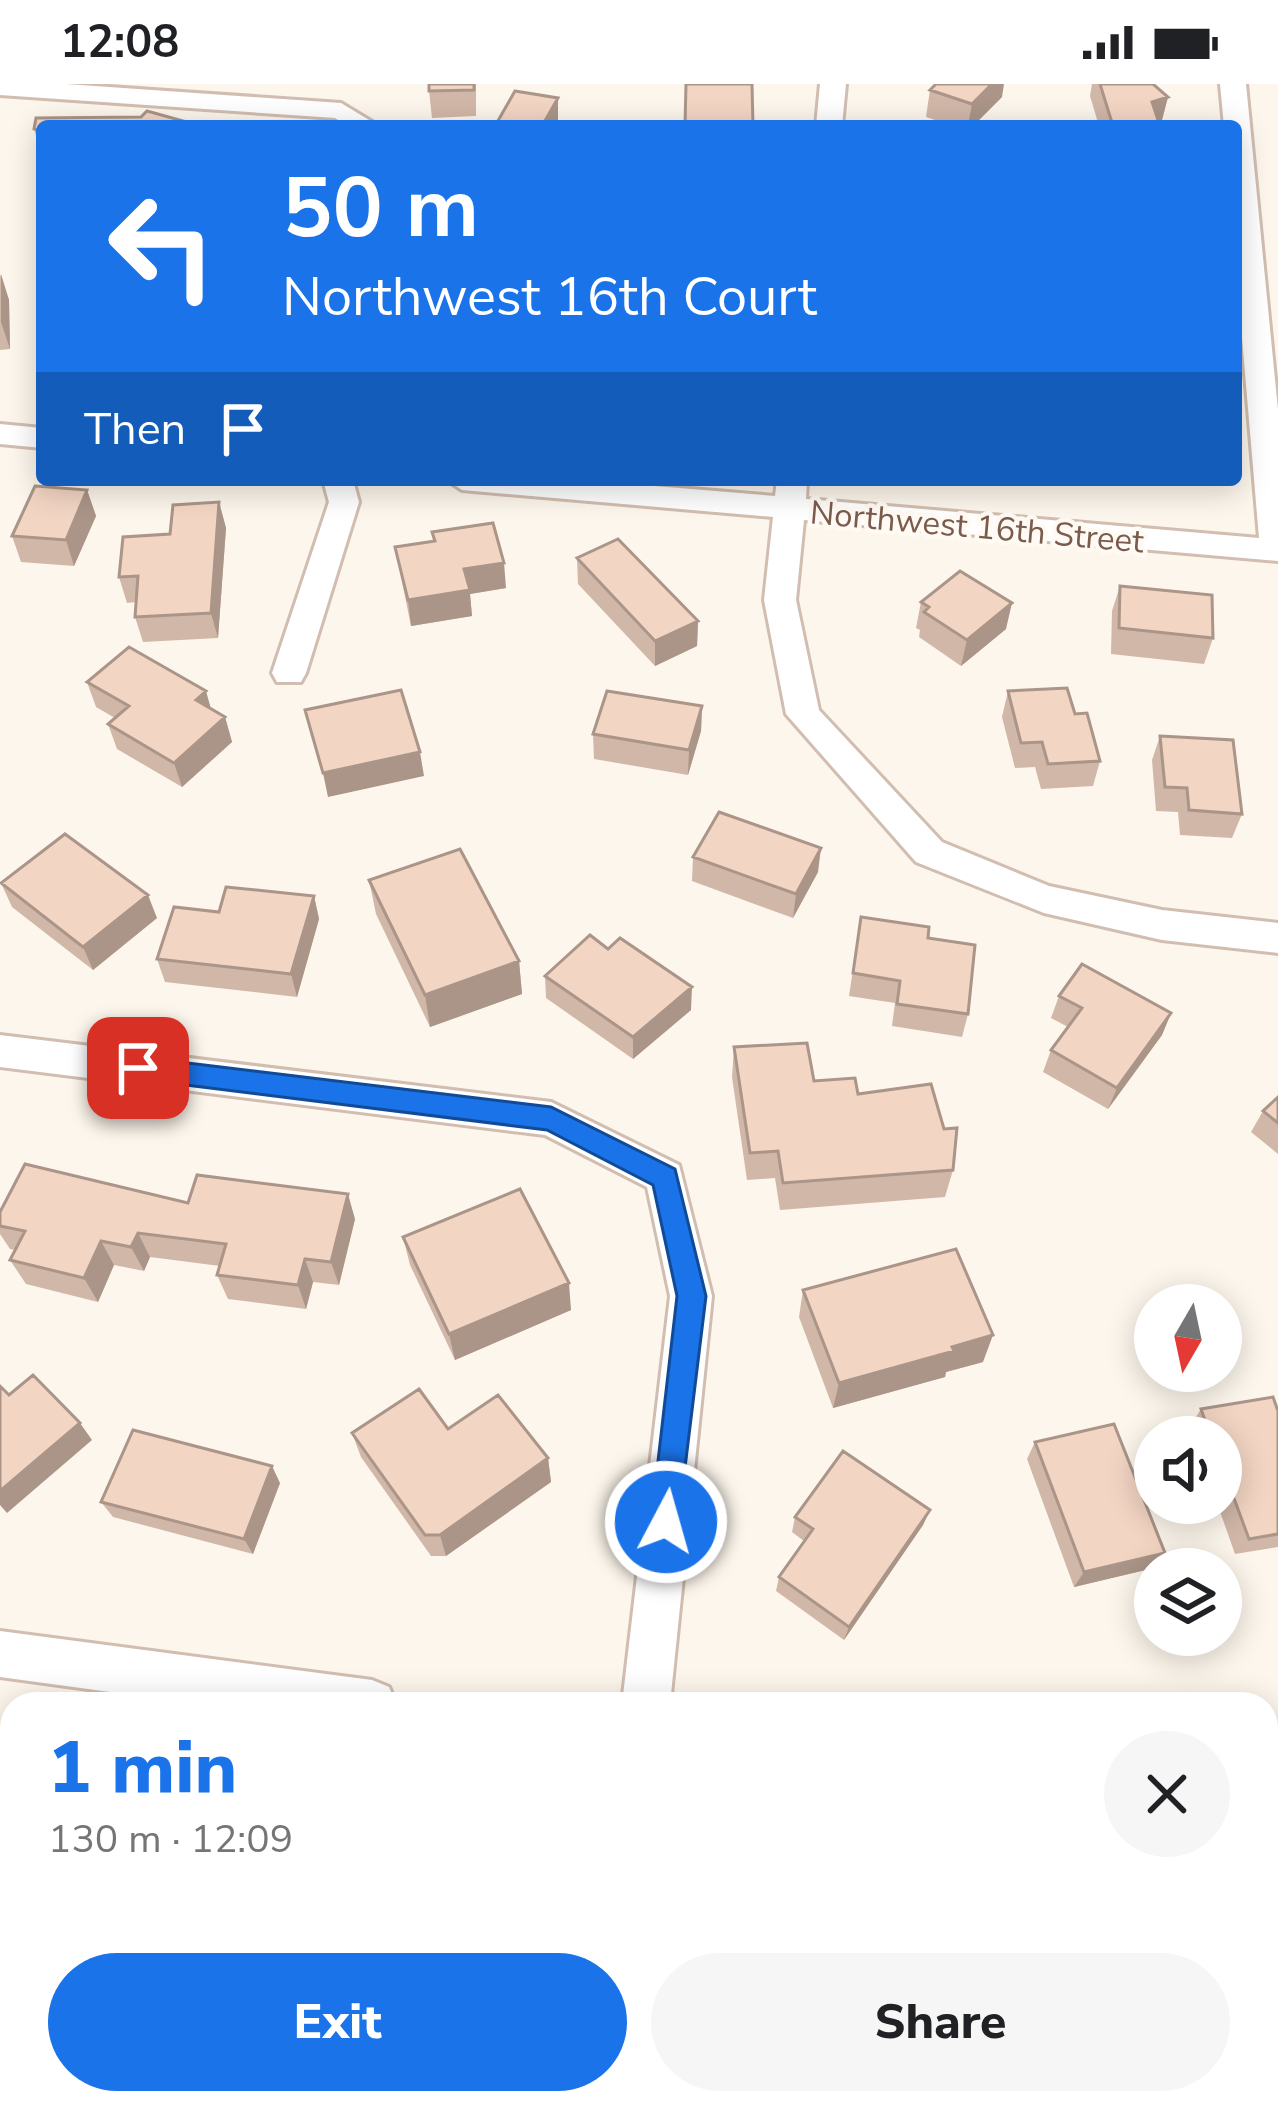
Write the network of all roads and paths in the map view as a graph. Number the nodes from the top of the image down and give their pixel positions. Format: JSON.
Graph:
{"nodes":[{"id":1,"x":833,"y":84,"type":"edge"},
{"id":2,"x":1233,"y":84,"type":"edge"},
{"id":3,"x":0,"y":87,"type":"edge"},
{"id":4,"x":356,"y":120,"type":"edge"},
{"id":5,"x":830,"y":120,"type":"edge"},
{"id":6,"x":1236,"y":120,"type":"edge"},
{"id":7,"x":1242,"y":208,"type":"edge"},
{"id":8,"x":1245,"y":249,"type":"junction"},
{"id":9,"x":1278,"y":251,"type":"edge"},
{"id":10,"x":0,"y":434,"type":"edge"},
{"id":11,"x":36,"y":437,"type":"edge"},
{"id":12,"x":340,"y":486,"type":"edge"},
{"id":13,"x":593,"y":486,"type":"edge"},
{"id":14,"x":790,"y":495,"type":"edge"},
{"id":15,"x":1277,"y":550,"type":"edge"},
{"id":16,"x":289,"y":673,"type":"dead end"},
{"id":17,"x":1278,"y":938,"type":"edge"},
{"id":18,"x":0,"y":1051,"type":"edge"},
{"id":19,"x":0,"y":1654,"type":"edge"},
{"id":20,"x":283,"y":1692,"type":"edge"},
{"id":21,"x":647,"y":1692,"type":"edge"}],
"edges":[{"from":1,"to":5,"type":"street"},
{"from":2,"to":6,"type":"street"},
{"from":3,"to":4,"type":"street"},
{"from":7,"to":8,"type":"street"},
{"from":8,"to":9,"type":"street"},
{"from":8,"to":15,"type":"street"},
{"from":10,"to":11,"type":"street"},
{"from":12,"to":16,"type":"street"},
{"from":13,"to":14,"type":"street","name":"Northwest 16th Street"},
{"from":14,"to":15,"type":"street","name":"Northwest 16th Street"},
{"from":14,"to":17,"type":"street"},
{"from":18,"to":21,"type":"street"},
{"from":19,"to":20,"type":"street"}]}
